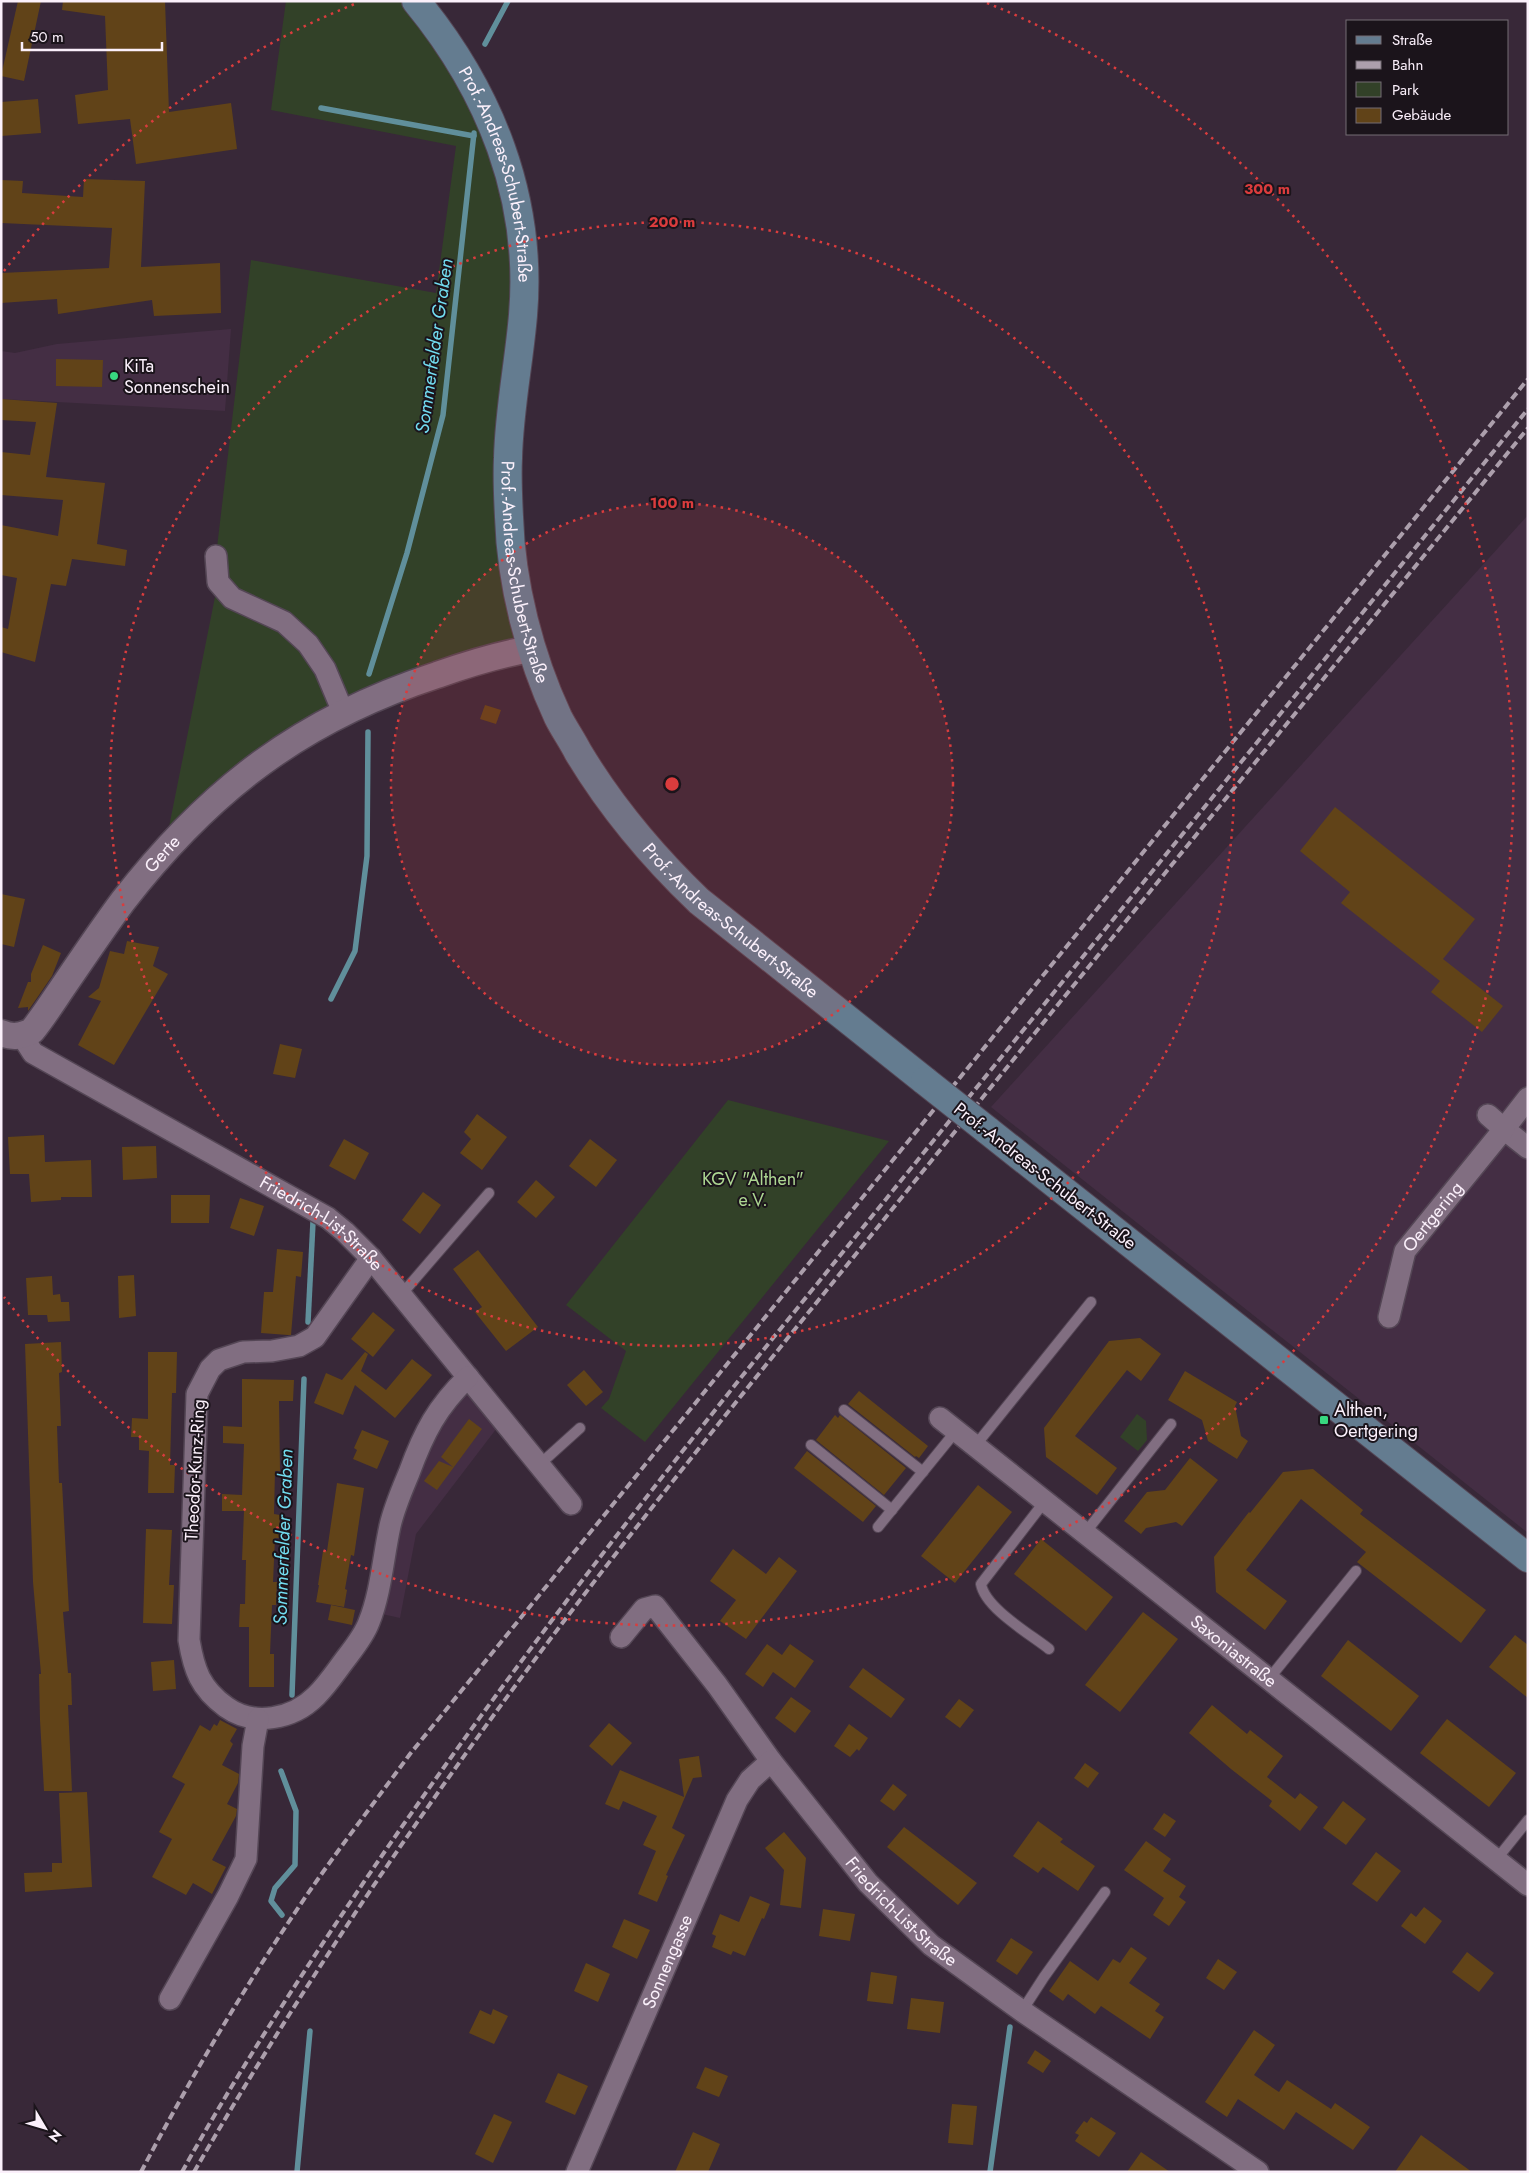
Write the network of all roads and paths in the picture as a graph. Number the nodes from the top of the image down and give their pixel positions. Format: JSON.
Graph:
{"nodes":[{"id":1,"x":416,"y":1,"type":"edge"},
{"id":2,"x":216,"y":556,"type":"dead end"},
{"id":3,"x":532,"y":649,"type":"junction"},
{"id":4,"x":343,"y":712,"type":"junction"},
{"id":5,"x":12,"y":1034,"type":"edge"},
{"id":6,"x":1528,"y":1098,"type":"edge"},
{"id":7,"x":1496,"y":1122,"type":"junction"},
{"id":8,"x":1528,"y":1148,"type":"edge"},
{"id":9,"x":489,"y":1193,"type":"dead end"},
{"id":10,"x":371,"y":1258,"type":"junction"},
{"id":11,"x":402,"y":1295,"type":"junction"},
{"id":12,"x":1091,"y":1302,"type":"dead end"},
{"id":13,"x":1389,"y":1317,"type":"dead end"},
{"id":14,"x":468,"y":1377,"type":"junction"},
{"id":15,"x":844,"y":1410,"type":"dead end"},
{"id":16,"x":940,"y":1418,"type":"dead end"},
{"id":17,"x":1171,"y":1424,"type":"dead end"},
{"id":18,"x":580,"y":1428,"type":"dead end"},
{"id":19,"x":956,"y":1432,"type":"junction"},
{"id":20,"x":811,"y":1445,"type":"dead end"},
{"id":21,"x":975,"y":1446,"type":"junction"},
{"id":22,"x":539,"y":1465,"type":"junction"},
{"id":23,"x":923,"y":1472,"type":"junction"},
{"id":24,"x":1045,"y":1501,"type":"junction"},
{"id":25,"x":571,"y":1504,"type":"dead end"},
{"id":26,"x":892,"y":1510,"type":"junction"},
{"id":27,"x":878,"y":1527,"type":"dead end"},
{"id":28,"x":1085,"y":1534,"type":"junction"},
{"id":29,"x":1528,"y":1558,"type":"edge"},
{"id":30,"x":1356,"y":1571,"type":"dead end"},
{"id":31,"x":621,"y":1637,"type":"dead end"},
{"id":32,"x":1049,"y":1649,"type":"dead end"},
{"id":33,"x":1268,"y":1680,"type":"junction"},
{"id":34,"x":258,"y":1719,"type":"junction"},
{"id":35,"x":770,"y":1761,"type":"junction"},
{"id":36,"x":1528,"y":1820,"type":"edge"},
{"id":37,"x":1496,"y":1860,"type":"junction"},
{"id":38,"x":1528,"y":1885,"type":"edge"},
{"id":39,"x":1105,"y":1892,"type":"dead end"},
{"id":40,"x":170,"y":1999,"type":"dead end"},
{"id":41,"x":1022,"y":2011,"type":"junction"},
{"id":42,"x":577,"y":2172,"type":"edge"},
{"id":43,"x":1258,"y":2172,"type":"edge"}],
"edges":[{"from":1,"to":3,"type":"main road","name":"Prof.-Andreas-Schubert-Straße"},
{"from":2,"to":4,"type":"street"},
{"from":3,"to":4,"type":"street","name":"Gerte"},
{"from":3,"to":29,"type":"main road","name":"Prof.-Andreas-Schubert-Straße","bridge":true},
{"from":4,"to":5,"type":"street","name":"Gerte"},
{"from":5,"to":10,"type":"street","name":"Friedrich-List-Straße"},
{"from":6,"to":7,"type":"street","name":"Oertgering"},
{"from":7,"to":8,"type":"street"},
{"from":7,"to":13,"type":"street","name":"Oertgering"},
{"from":9,"to":11,"type":"lane"},
{"from":10,"to":11,"type":"street","name":"Friedrich-List-Straße"},
{"from":10,"to":34,"type":"street","name":"Theodor-Kunz-Ring"},
{"from":11,"to":14,"type":"street","name":"Friedrich-List-Straße"},
{"from":12,"to":21,"type":"lane"},
{"from":14,"to":22,"type":"street","name":"Friedrich-List-Straße"},
{"from":14,"to":34,"type":"street","name":"Theodor-Kunz-Ring"},
{"from":15,"to":23,"type":"lane"},
{"from":16,"to":19,"type":"street","name":"Saxoniastraße"},
{"from":17,"to":28,"type":"lane"},
{"from":18,"to":22,"type":"lane"},
{"from":19,"to":21,"type":"street","name":"Saxoniastraße"},
{"from":19,"to":23,"type":"lane"},
{"from":20,"to":26,"type":"lane"},
{"from":21,"to":24,"type":"street","name":"Saxoniastraße"},
{"from":22,"to":25,"type":"street","name":"Friedrich-List-Straße"},
{"from":23,"to":26,"type":"lane"},
{"from":24,"to":28,"type":"street","name":"Saxoniastraße"},
{"from":24,"to":32,"type":"lane"},
{"from":26,"to":27,"type":"lane"},
{"from":28,"to":33,"type":"street","name":"Saxoniastraße"},
{"from":30,"to":33,"type":"lane"},
{"from":31,"to":35,"type":"street","name":"Friedrich-List-Straße"},
{"from":33,"to":37,"type":"street","name":"Saxoniastraße"},
{"from":34,"to":40,"type":"street"},
{"from":35,"to":41,"type":"street","name":"Friedrich-List-Straße"},
{"from":35,"to":42,"type":"street","name":"Sonnengasse"},
{"from":36,"to":37,"type":"lane"},
{"from":37,"to":38,"type":"street","name":"Saxoniastraße"},
{"from":39,"to":41,"type":"lane"},
{"from":41,"to":43,"type":"street","name":"Friedrich-List-Straße"}]}
